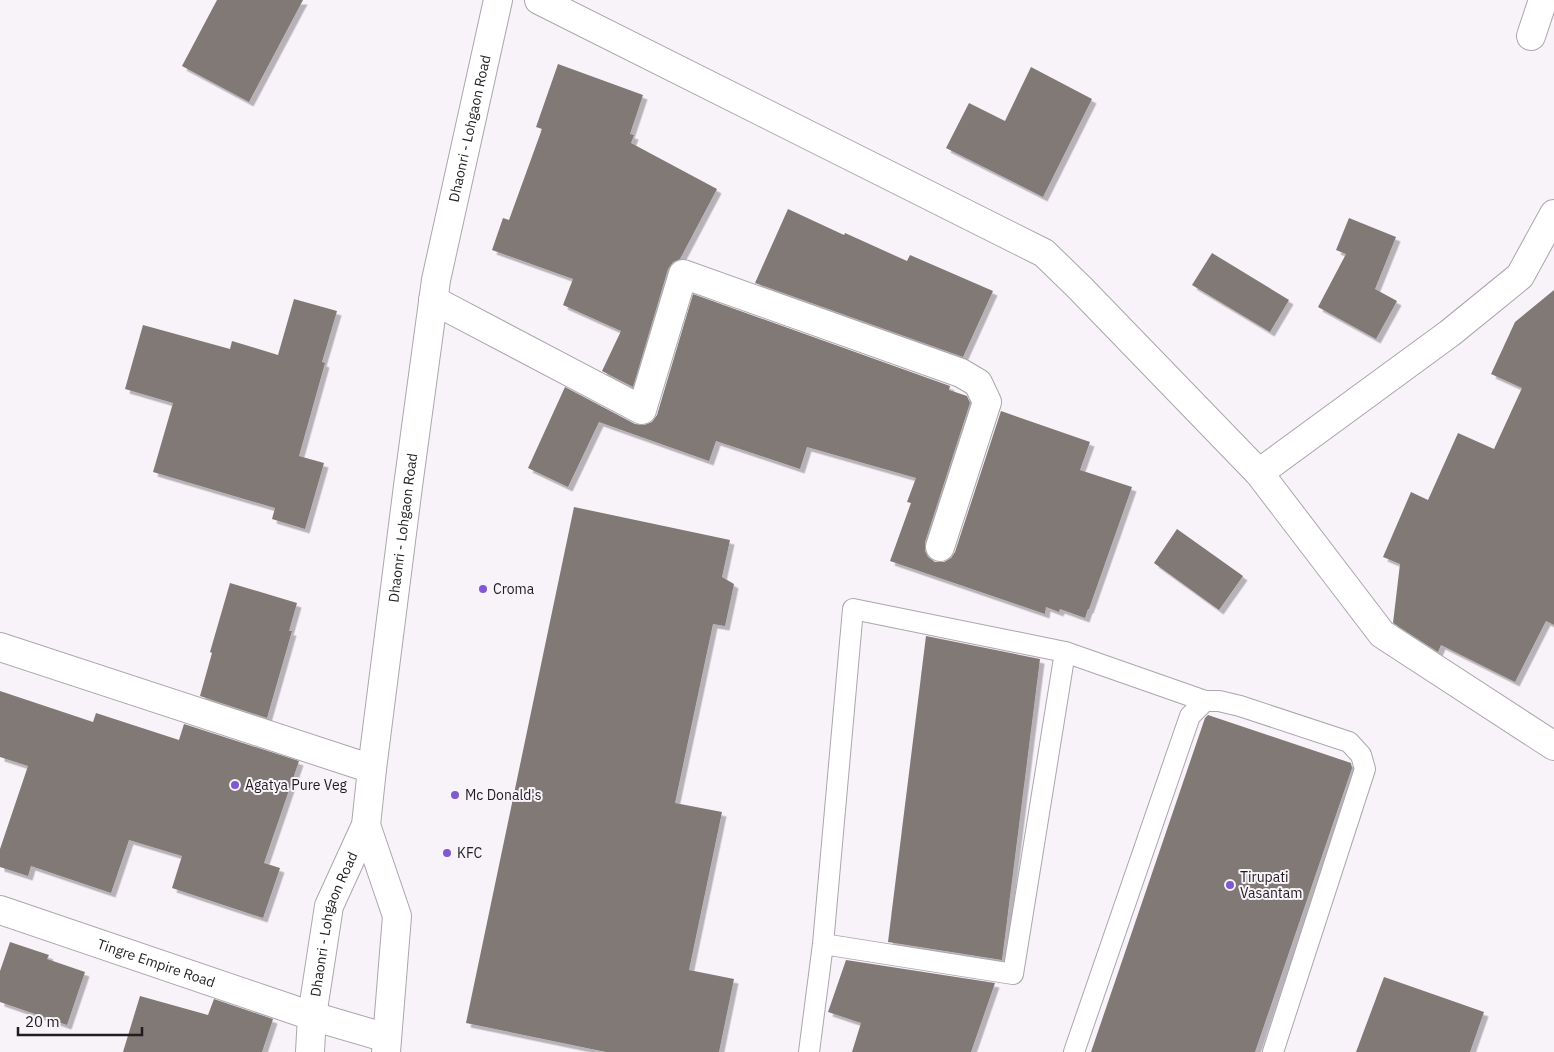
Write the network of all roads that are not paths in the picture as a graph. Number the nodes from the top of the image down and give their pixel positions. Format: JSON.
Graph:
{"nodes":[{"id":1,"x":498,"y":0,"type":"edge"},
{"id":2,"x":539,"y":0,"type":"edge"},
{"id":3,"x":1543,"y":0,"type":"edge"},
{"id":4,"x":1531,"y":36,"type":"dead end"},
{"id":5,"x":1554,"y":214,"type":"edge"},
{"id":6,"x":433,"y":300,"type":"junction"},
{"id":7,"x":1259,"y":473,"type":"junction"},
{"id":8,"x":940,"y":546,"type":"dead end"},
{"id":9,"x":0,"y":647,"type":"edge"},
{"id":10,"x":1065,"y":652,"type":"junction"},
{"id":11,"x":1205,"y":701,"type":"junction"},
{"id":12,"x":1554,"y":746,"type":"edge"},
{"id":13,"x":372,"y":769,"type":"junction"},
{"id":14,"x":366,"y":825,"type":"junction"},
{"id":15,"x":0,"y":910,"type":"edge"},
{"id":16,"x":823,"y":944,"type":"junction"},
{"id":17,"x":312,"y":1016,"type":"junction"},
{"id":18,"x":387,"y":1045,"type":"edge"},
{"id":19,"x":310,"y":1052,"type":"edge"},
{"id":20,"x":809,"y":1052,"type":"edge"},
{"id":21,"x":1074,"y":1052,"type":"edge"},
{"id":22,"x":1273,"y":1052,"type":"edge"}],
"edges":[{"from":1,"to":6,"type":"street","name":"Dhaonri - Lohgaon Road"},
{"from":2,"to":7,"type":"street"},
{"from":3,"to":4,"type":"street"},
{"from":5,"to":7,"type":"street"},
{"from":6,"to":8,"type":"street"},
{"from":6,"to":13,"type":"street","name":"Dhaonri - Lohgaon Road"},
{"from":7,"to":12,"type":"street"},
{"from":9,"to":13,"type":"street"},
{"from":10,"to":11,"type":"lane"},
{"from":10,"to":16,"type":"lane"},
{"from":10,"to":16,"type":"lane"},
{"from":11,"to":21,"type":"lane"},
{"from":11,"to":22,"type":"lane"},
{"from":13,"to":14,"type":"street","name":"Dhaonri - Lohgaon Road"},
{"from":14,"to":17,"type":"street","name":"Dhaonri - Lohgaon Road"},
{"from":14,"to":18,"type":"street"},
{"from":15,"to":17,"type":"street","name":"Tingre Empire Road"},
{"from":16,"to":20,"type":"lane"},
{"from":17,"to":18,"type":"street","name":"Tingre Empire Road"},
{"from":17,"to":19,"type":"street","name":"Dhaonri - Lohgaon Road"}]}
